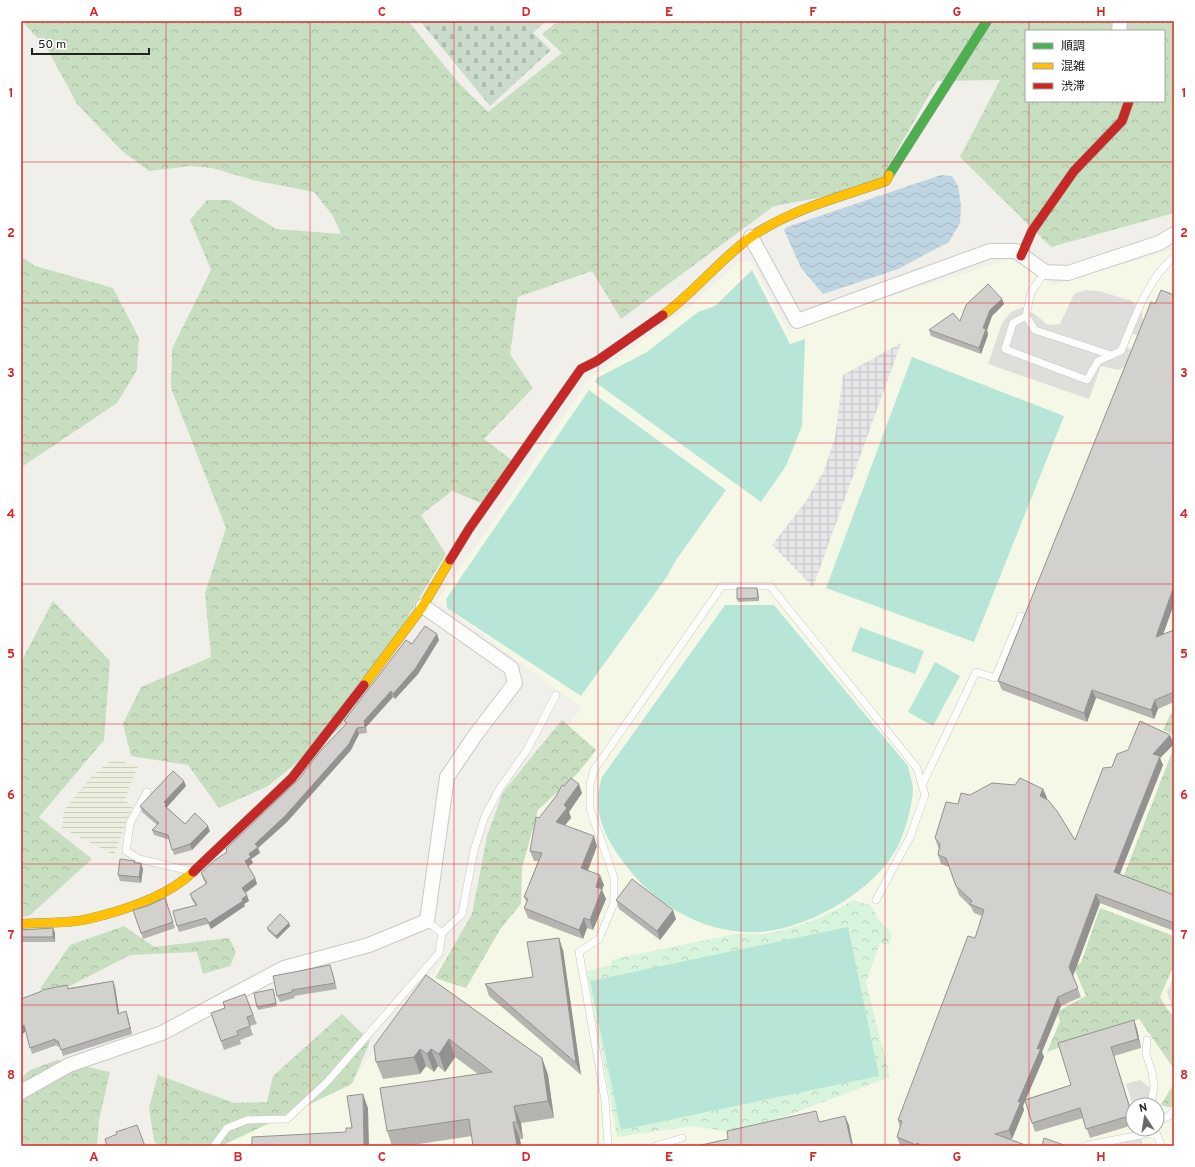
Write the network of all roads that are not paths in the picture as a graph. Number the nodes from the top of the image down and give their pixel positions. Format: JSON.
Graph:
{"nodes":[{"id":1,"x":987,"y":21,"type":"edge"},
{"id":2,"x":1129,"y":102,"type":"edge"},
{"id":3,"x":1174,"y":234,"type":"edge"},
{"id":4,"x":751,"y":237,"type":"junction"},
{"id":5,"x":1021,"y":256,"type":"junction"},
{"id":6,"x":1174,"y":257,"type":"edge"},
{"id":7,"x":1045,"y":272,"type":"junction"},
{"id":8,"x":1026,"y":316,"type":"junction"},
{"id":9,"x":1111,"y":355,"type":"junction"},
{"id":10,"x":423,"y":606,"type":"junction"},
{"id":11,"x":1021,"y":616,"type":"dead end"},
{"id":12,"x":556,"y":694,"type":"dead end"},
{"id":13,"x":922,"y":785,"type":"junction"},
{"id":14,"x":148,"y":792,"type":"dead end"},
{"id":15,"x":193,"y":872,"type":"junction"},
{"id":16,"x":876,"y":900,"type":"dead end"},
{"id":17,"x":427,"y":921,"type":"junction"},
{"id":18,"x":21,"y":924,"type":"edge"},
{"id":19,"x":442,"y":933,"type":"junction"},
{"id":20,"x":1147,"y":1040,"type":"dead end"},
{"id":21,"x":21,"y":1092,"type":"edge"},
{"id":22,"x":1152,"y":1097,"type":"edge"},
{"id":23,"x":1174,"y":1110,"type":"edge"},
{"id":24,"x":1165,"y":1118,"type":"edge"},
{"id":25,"x":1127,"y":1137,"type":"edge"},
{"id":26,"x":682,"y":1138,"type":"dead end"},
{"id":27,"x":1088,"y":1145,"type":"edge"},
{"id":28,"x":214,"y":1146,"type":"edge"},
{"id":29,"x":608,"y":1146,"type":"edge"},
{"id":30,"x":655,"y":1146,"type":"edge"}],
"edges":[{"from":1,"to":4,"type":"street"},
{"from":2,"to":5,"type":"street"},
{"from":3,"to":7,"type":"street"},
{"from":4,"to":5,"type":"street"},
{"from":4,"to":10,"type":"street"},
{"from":5,"to":7,"type":"street"},
{"from":6,"to":9,"type":"lane"},
{"from":7,"to":8,"type":"lane"},
{"from":8,"to":9,"type":"lane"},
{"from":8,"to":9,"type":"lane"},
{"from":10,"to":15,"type":"street"},
{"from":10,"to":17,"type":"street"},
{"from":11,"to":13,"type":"lane"},
{"from":12,"to":19,"type":"lane"},
{"from":13,"to":16,"type":"lane"},
{"from":13,"to":29,"type":"lane"},
{"from":14,"to":15,"type":"lane"},
{"from":15,"to":18,"type":"street"},
{"from":17,"to":19,"type":"lane"},
{"from":17,"to":21,"type":"street"},
{"from":19,"to":28,"type":"lane"},
{"from":20,"to":22,"type":"lane"},
{"from":23,"to":24,"type":"lane"},
{"from":25,"to":27,"type":"lane"},
{"from":26,"to":30,"type":"lane"}]}
